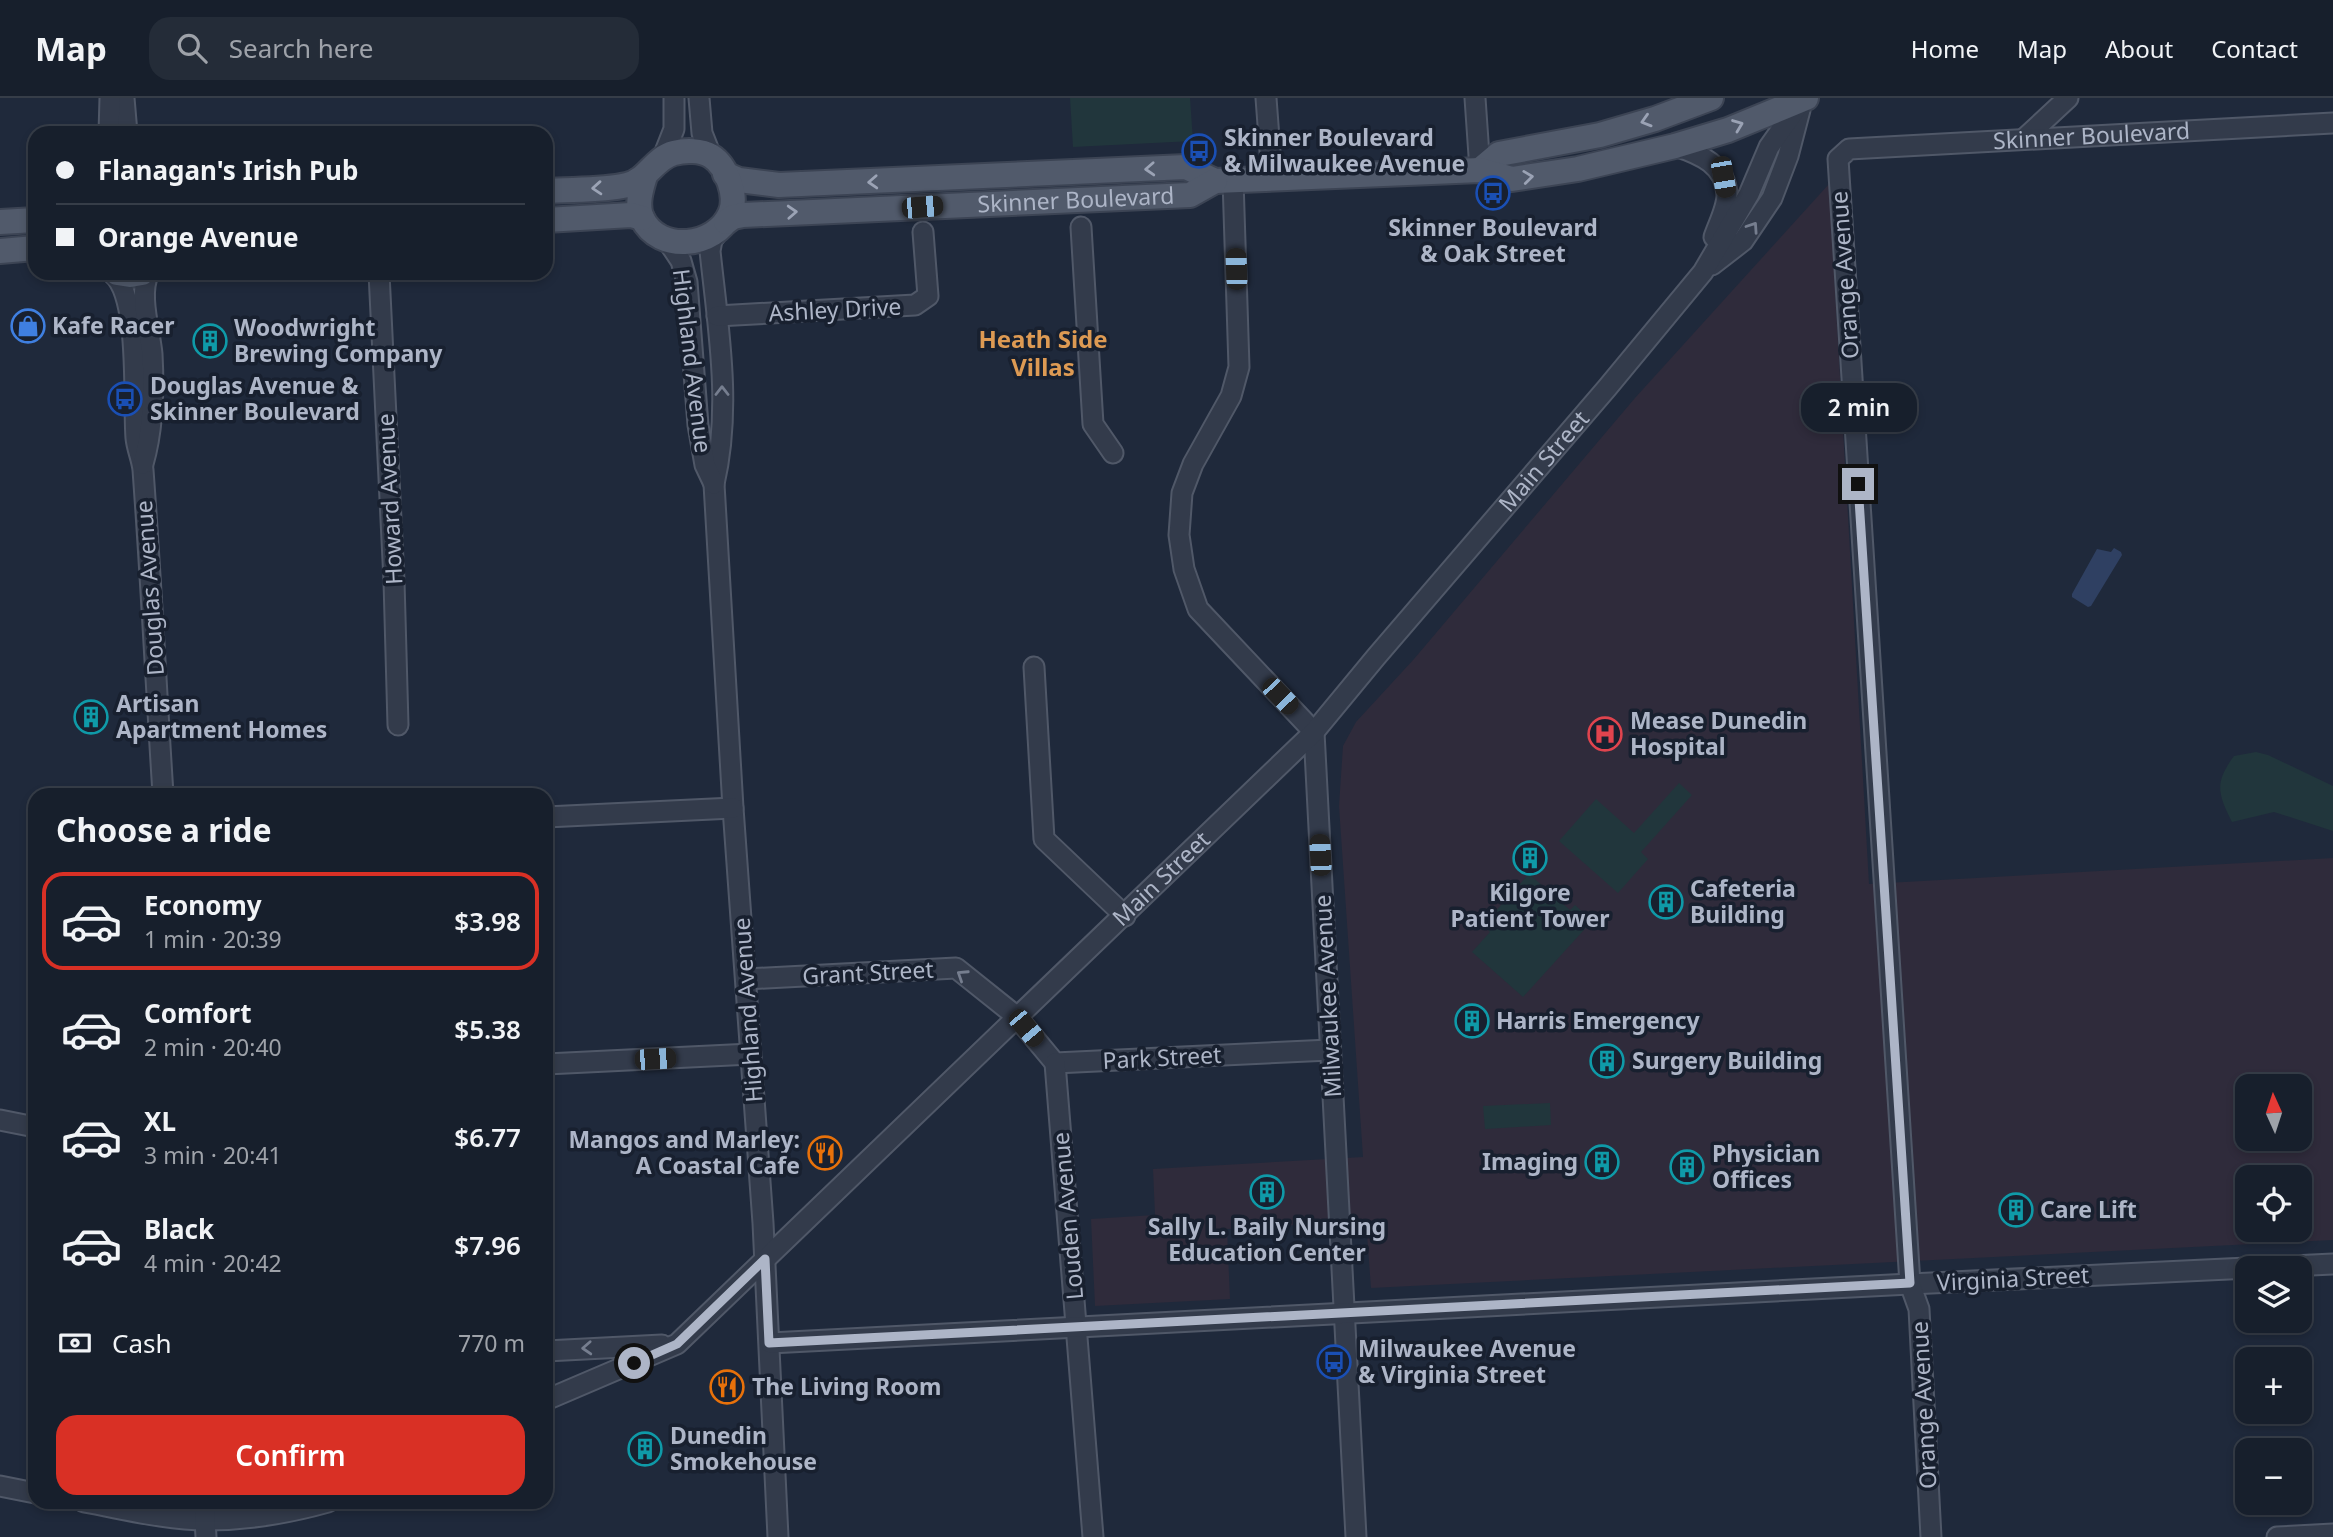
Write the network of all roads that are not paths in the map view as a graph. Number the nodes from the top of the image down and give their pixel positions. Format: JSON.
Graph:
{"nodes":[{"id":1,"x":110,"y":98,"type":"edge"},
{"id":2,"x":124,"y":98,"type":"edge"},
{"id":3,"x":674,"y":98,"type":"edge"},
{"id":4,"x":699,"y":98,"type":"edge"},
{"id":5,"x":1266,"y":98,"type":"edge"},
{"id":6,"x":1475,"y":98,"type":"edge"},
{"id":7,"x":1710,"y":98,"type":"edge"},
{"id":8,"x":1804,"y":98,"type":"edge"},
{"id":9,"x":2068,"y":98,"type":"edge"},
{"id":10,"x":2333,"y":122,"type":"edge"},
{"id":11,"x":109,"y":126,"type":"edge"},
{"id":12,"x":126,"y":126,"type":"edge"},
{"id":13,"x":2025,"y":138,"type":"junction"},
{"id":14,"x":1675,"y":146,"type":"junction"},
{"id":15,"x":1849,"y":149,"type":"joint"},
{"id":16,"x":663,"y":157,"type":"junction"},
{"id":17,"x":718,"y":165,"type":"junction"},
{"id":18,"x":1480,"y":170,"type":"junction"},
{"id":19,"x":645,"y":176,"type":"junction"},
{"id":20,"x":1272,"y":178,"type":"junction"},
{"id":21,"x":1224,"y":180,"type":"junction"},
{"id":22,"x":553,"y":191,"type":"edge"},
{"id":23,"x":642,"y":219,"type":"junction"},
{"id":24,"x":28,"y":220,"type":"edge"},
{"id":25,"x":553,"y":220,"type":"edge"},
{"id":26,"x":0,"y":222,"type":"edge"},
{"id":27,"x":722,"y":227,"type":"junction"},
{"id":28,"x":1082,"y":227,"type":"dead end"},
{"id":29,"x":923,"y":232,"type":"dead end"},
{"id":30,"x":667,"y":240,"type":"junction"},
{"id":31,"x":28,"y":249,"type":"edge"},
{"id":32,"x":0,"y":251,"type":"edge"},
{"id":33,"x":1703,"y":272,"type":"junction"},
{"id":34,"x":118,"y":280,"type":"edge"},
{"id":35,"x":146,"y":280,"type":"edge"},
{"id":36,"x":379,"y":280,"type":"edge"},
{"id":37,"x":717,"y":316,"type":"junction"},
{"id":38,"x":1113,"y":453,"type":"dead end"},
{"id":39,"x":142,"y":465,"type":"junction"},
{"id":40,"x":715,"y":484,"type":"junction"},
{"id":41,"x":1034,"y":667,"type":"dead end"},
{"id":42,"x":398,"y":725,"type":"dead end"},
{"id":43,"x":1314,"y":732,"type":"junction"},
{"id":44,"x":163,"y":788,"type":"edge"},
{"id":45,"x":733,"y":808,"type":"junction"},
{"id":46,"x":553,"y":817,"type":"edge"},
{"id":47,"x":1125,"y":916,"type":"junction"},
{"id":48,"x":746,"y":979,"type":"junction"},
{"id":49,"x":1016,"y":1016,"type":"junction"},
{"id":50,"x":1331,"y":1050,"type":"junction"},
{"id":51,"x":751,"y":1054,"type":"junction"},
{"id":52,"x":1055,"y":1063,"type":"junction"},
{"id":53,"x":553,"y":1064,"type":"edge"},
{"id":54,"x":0,"y":1120,"type":"edge"},
{"id":55,"x":28,"y":1126,"type":"edge"},
{"id":56,"x":765,"y":1259,"type":"junction"},
{"id":57,"x":2333,"y":1264,"type":"edge"},
{"id":58,"x":1910,"y":1283,"type":"junction"},
{"id":59,"x":1344,"y":1313,"type":"junction"},
{"id":60,"x":1077,"y":1327,"type":"junction"},
{"id":61,"x":769,"y":1343,"type":"junction"},
{"id":62,"x":677,"y":1344,"type":"junction"},
{"id":63,"x":553,"y":1351,"type":"edge"},
{"id":64,"x":553,"y":1397,"type":"edge"},
{"id":65,"x":0,"y":1486,"type":"edge"},
{"id":66,"x":28,"y":1492,"type":"edge"},
{"id":67,"x":124,"y":1509,"type":"edge"},
{"id":68,"x":298,"y":1509,"type":"edge"},
{"id":69,"x":205,"y":1520,"type":"edge"},
{"id":70,"x":2333,"y":1534,"type":"edge"},
{"id":71,"x":778,"y":1537,"type":"edge"},
{"id":72,"x":1093,"y":1537,"type":"edge"},
{"id":73,"x":1356,"y":1537,"type":"edge"},
{"id":74,"x":1931,"y":1537,"type":"edge"},
{"id":75,"x":2277,"y":1537,"type":"edge"}],
"edges":[{"from":1,"to":11,"type":"street"},
{"from":2,"to":12,"type":"street"},
{"from":3,"to":16,"type":"street"},
{"from":4,"to":17,"type":"street"},
{"from":5,"to":20,"type":"street"},
{"from":6,"to":18,"type":"street"},
{"from":7,"to":18,"type":"main road","name":"Skinner Boulevard","one_way":true},
{"from":14,"to":8,"type":"main road","name":"Skinner Boulevard","one_way":true},
{"from":8,"to":33,"type":"street","name":"Main Street"},
{"from":9,"to":13,"type":"street"},
{"from":10,"to":13,"type":"street","name":"Skinner Boulevard"},
{"from":13,"to":15,"type":"street","name":"Skinner Boulevard"},
{"from":18,"to":14,"type":"main road","name":"Skinner Boulevard","one_way":true},
{"from":14,"to":33,"type":"street"},
{"from":15,"to":58,"type":"street","name":"Orange Avenue"},
{"from":16,"to":17,"type":"main road","name":"Skinner Boulevard"},
{"from":16,"to":19,"type":"main road"},
{"from":21,"to":17,"type":"main road","name":"Skinner Boulevard","one_way":true},
{"from":17,"to":27,"type":"main road"},
{"from":18,"to":20,"type":"main road","name":"Skinner Boulevard"},
{"from":19,"to":22,"type":"main road","one_way":true},
{"from":19,"to":23,"type":"main road"},
{"from":20,"to":21,"type":"main road","name":"Skinner Boulevard"},
{"from":27,"to":21,"type":"main road","name":"Skinner Boulevard","one_way":true},
{"from":21,"to":43,"type":"street"},
{"from":23,"to":25,"type":"main road"},
{"from":23,"to":30,"type":"main road"},
{"from":24,"to":26,"type":"main road"},
{"from":27,"to":30,"type":"main road","name":"Skinner Boulevard"},
{"from":27,"to":37,"type":"street","name":"Highland Avenue"},
{"from":28,"to":38,"type":"street"},
{"from":29,"to":37,"type":"street","name":"Ashley Drive"},
{"from":30,"to":40,"type":"street","name":"Highland Avenue"},
{"from":31,"to":32,"type":"main road"},
{"from":33,"to":43,"type":"street","name":"Main Street"},
{"from":34,"to":39,"type":"street","name":"Douglas Avenue"},
{"from":35,"to":39,"type":"street","name":"Douglas Avenue"},
{"from":36,"to":42,"type":"street","name":"Howard Avenue"},
{"from":40,"to":37,"type":"street","name":"Highland Avenue","one_way":true},
{"from":39,"to":44,"type":"street","name":"Douglas Avenue"},
{"from":40,"to":45,"type":"street","name":"Highland Avenue"},
{"from":41,"to":47,"type":"street"},
{"from":43,"to":47,"type":"street","name":"Main Street"},
{"from":43,"to":50,"type":"street","name":"Milwaukee Avenue"},
{"from":45,"to":46,"type":"street"},
{"from":45,"to":48,"type":"street","name":"Highland Avenue"},
{"from":47,"to":49,"type":"street","name":"Main Street"},
{"from":49,"to":48,"type":"street","name":"Grant Street","one_way":true},
{"from":48,"to":51,"type":"street","name":"Highland Avenue"},
{"from":49,"to":52,"type":"street"},
{"from":49,"to":56,"type":"street","name":"Main Street"},
{"from":50,"to":52,"type":"street","name":"Park Street"},
{"from":50,"to":59,"type":"street","name":"Milwaukee Avenue"},
{"from":51,"to":53,"type":"street"},
{"from":51,"to":56,"type":"street","name":"Highland Avenue"},
{"from":52,"to":60,"type":"street","name":"Louden Avenue"},
{"from":54,"to":55,"type":"street"},
{"from":56,"to":61,"type":"street","name":"Highland Avenue"},
{"from":56,"to":62,"type":"street","name":"Main Street"},
{"from":57,"to":58,"type":"street","name":"Virginia Street"},
{"from":58,"to":59,"type":"street","name":"Virginia Street"},
{"from":58,"to":74,"type":"street","name":"Orange Avenue"},
{"from":59,"to":60,"type":"street","name":"Virginia Street"},
{"from":59,"to":73,"type":"street","name":"Milwaukee Avenue"},
{"from":60,"to":61,"type":"street","name":"Virginia Street"},
{"from":60,"to":72,"type":"street","name":"Louden Avenue"},
{"from":61,"to":71,"type":"street","name":"Highland Avenue"},
{"from":62,"to":63,"type":"street","one_way":true},
{"from":62,"to":64,"type":"street","name":"Main Street"},
{"from":65,"to":66,"type":"street"},
{"from":67,"to":69,"type":"street"},
{"from":68,"to":69,"type":"street"},
{"from":70,"to":75,"type":"street"}]}
